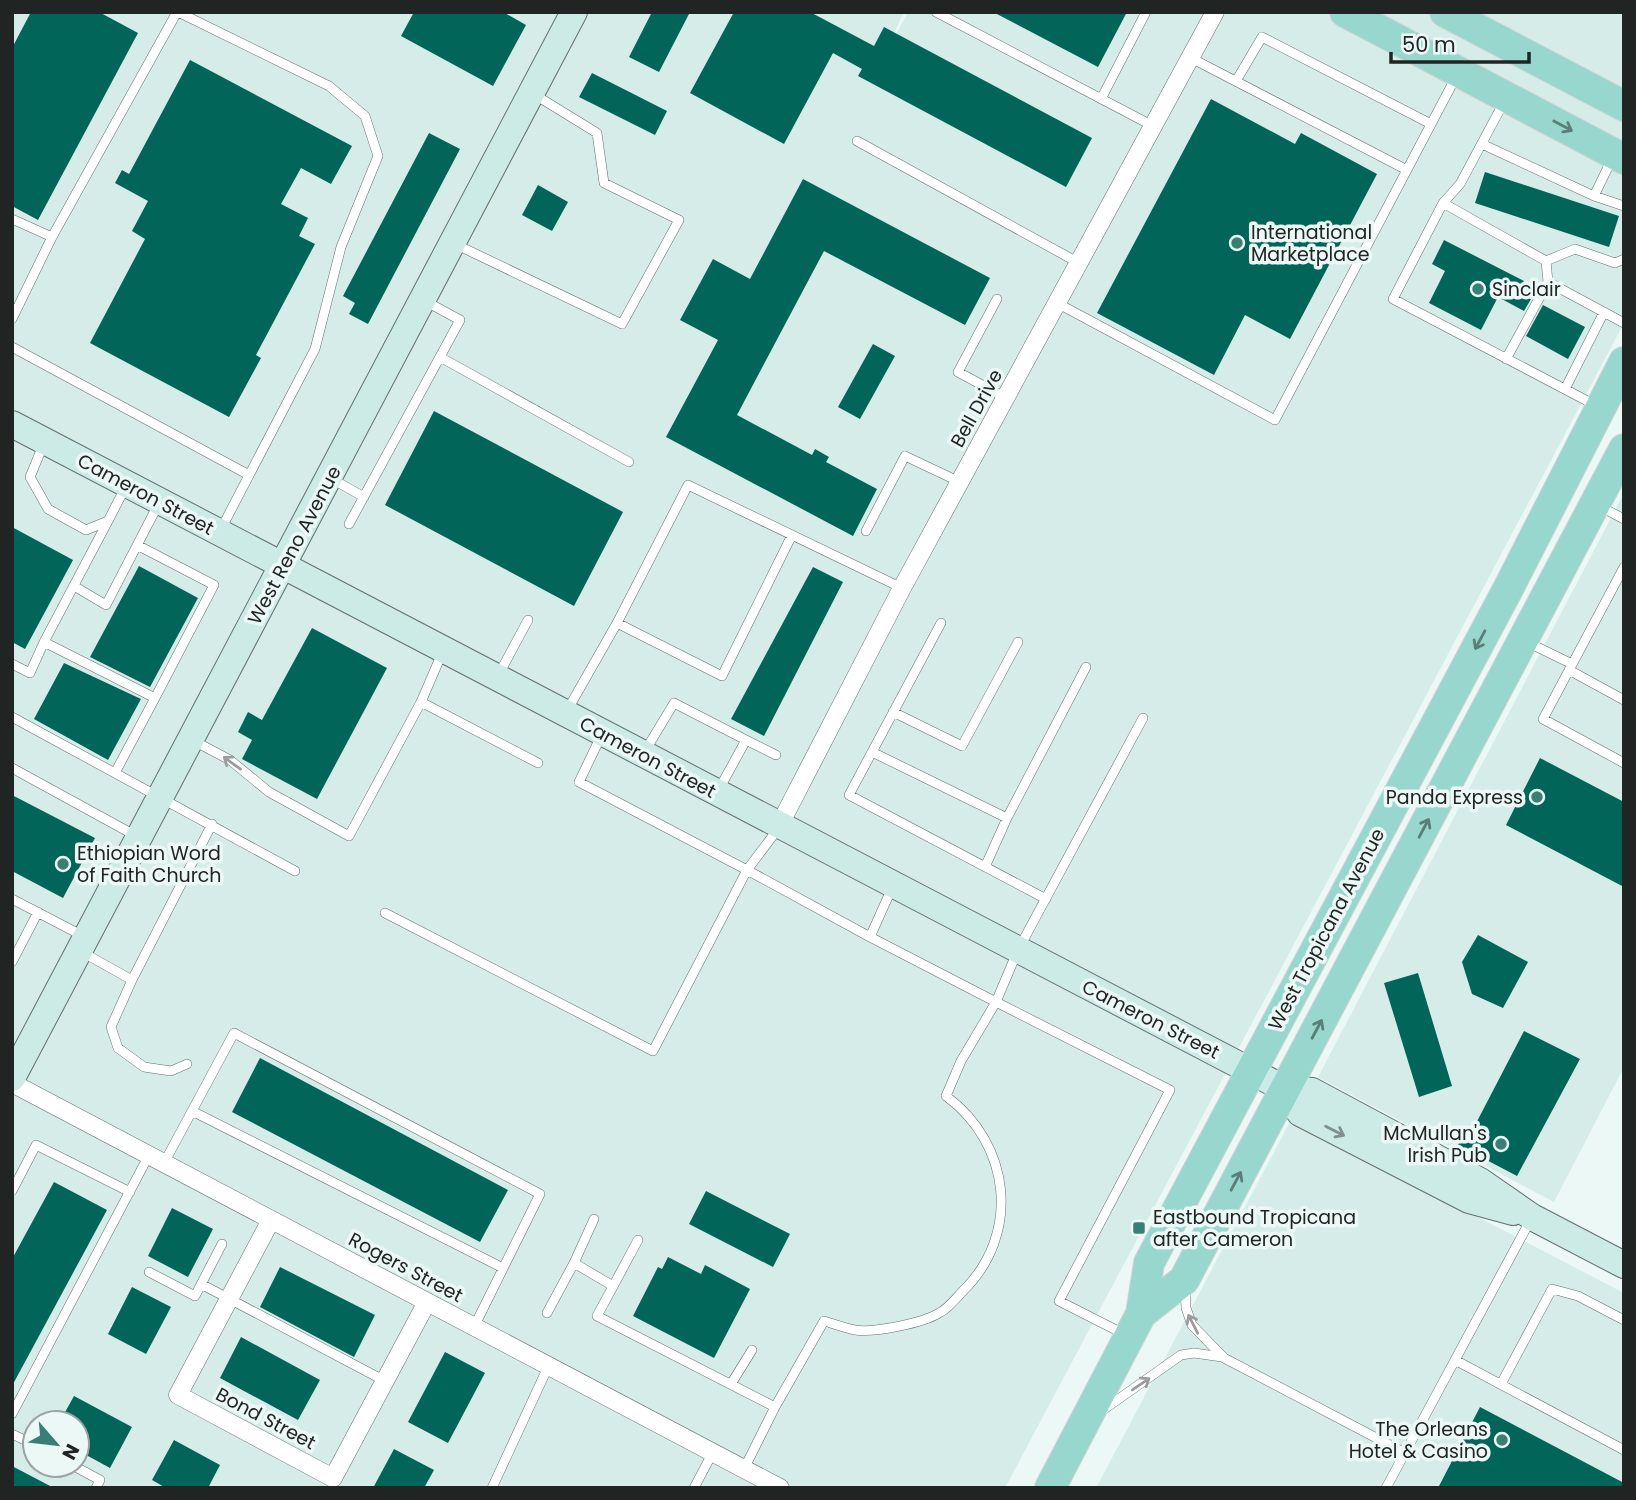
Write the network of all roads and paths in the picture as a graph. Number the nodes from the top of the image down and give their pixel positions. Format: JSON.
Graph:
{"nodes":[{"id":1,"x":177,"y":12,"type":"edge"},
{"id":2,"x":936,"y":12,"type":"edge"},
{"id":3,"x":1146,"y":12,"type":"edge"},
{"id":4,"x":1215,"y":12,"type":"edge"},
{"id":5,"x":1345,"y":12,"type":"edge"},
{"id":6,"x":1445,"y":12,"type":"edge"},
{"id":7,"x":569,"y":16,"type":"edge"},
{"id":8,"x":1191,"y":58,"type":"junction"},
{"id":9,"x":1459,"y":70,"type":"junction"},
{"id":10,"x":1236,"y":81,"type":"junction"},
{"id":11,"x":532,"y":93,"type":"junction"},
{"id":12,"x":1507,"y":96,"type":"junction"},
{"id":13,"x":1101,"y":99,"type":"junction"},
{"id":14,"x":1624,"y":106,"type":"edge"},
{"id":15,"x":1431,"y":124,"type":"junction"},
{"id":16,"x":1153,"y":127,"type":"junction"},
{"id":17,"x":857,"y":141,"type":"dead end"},
{"id":18,"x":1482,"y":144,"type":"junction"},
{"id":19,"x":1619,"y":156,"type":"edge"},
{"id":20,"x":1407,"y":170,"type":"junction"},
{"id":21,"x":1594,"y":196,"type":"junction"},
{"id":22,"x":1443,"y":203,"type":"junction"},
{"id":23,"x":1624,"y":205,"type":"edge"},
{"id":24,"x":12,"y":219,"type":"edge"},
{"id":25,"x":52,"y":237,"type":"junction"},
{"id":26,"x":453,"y":243,"type":"junction"},
{"id":27,"x":1624,"y":259,"type":"edge"},
{"id":28,"x":1546,"y":261,"type":"junction"},
{"id":29,"x":1079,"y":263,"type":"junction"},
{"id":30,"x":1548,"y":282,"type":"junction"},
{"id":31,"x":998,"y":299,"type":"dead end"},
{"id":32,"x":423,"y":300,"type":"junction"},
{"id":33,"x":1057,"y":303,"type":"junction"},
{"id":34,"x":1604,"y":312,"type":"junction"},
{"id":35,"x":12,"y":319,"type":"edge"},
{"id":36,"x":1624,"y":323,"type":"edge"},
{"id":37,"x":12,"y":347,"type":"edge"},
{"id":38,"x":440,"y":357,"type":"junction"},
{"id":39,"x":1506,"y":359,"type":"junction"},
{"id":40,"x":1624,"y":362,"type":"edge"},
{"id":41,"x":1565,"y":389,"type":"junction"},
{"id":42,"x":1006,"y":398,"type":"junction"},
{"id":43,"x":1600,"y":408,"type":"junction"},
{"id":44,"x":12,"y":424,"type":"edge"},
{"id":45,"x":44,"y":441,"type":"junction"},
{"id":46,"x":1583,"y":442,"type":"junction"},
{"id":47,"x":1624,"y":451,"type":"edge"},
{"id":48,"x":629,"y":462,"type":"dead end"},
{"id":49,"x":249,"y":474,"type":"junction"},
{"id":50,"x":330,"y":478,"type":"junction"},
{"id":51,"x":960,"y":482,"type":"junction"},
{"id":52,"x":127,"y":484,"type":"junction"},
{"id":53,"x":363,"y":497,"type":"junction"},
{"id":54,"x":159,"y":502,"type":"junction"},
{"id":55,"x":1595,"y":504,"type":"junction"},
{"id":56,"x":1624,"y":519,"type":"edge"},
{"id":57,"x":108,"y":521,"type":"junction"},
{"id":58,"x":349,"y":524,"type":"dead end"},
{"id":59,"x":866,"y":531,"type":"dead end"},
{"id":60,"x":219,"y":533,"type":"junction"},
{"id":61,"x":792,"y":535,"type":"junction"},
{"id":62,"x":137,"y":545,"type":"junction"},
{"id":63,"x":283,"y":567,"type":"junction"},
{"id":64,"x":1624,"y":567,"type":"edge"},
{"id":65,"x":74,"y":586,"type":"junction"},
{"id":66,"x":902,"y":588,"type":"junction"},
{"id":67,"x":528,"y":620,"type":"dead end"},
{"id":68,"x":617,"y":623,"type":"junction"},
{"id":69,"x":941,"y":623,"type":"dead end"},
{"id":70,"x":1523,"y":640,"type":"junction"},
{"id":71,"x":44,"y":642,"type":"junction"},
{"id":72,"x":1018,"y":642,"type":"dead end"},
{"id":73,"x":444,"y":650,"type":"junction"},
{"id":74,"x":12,"y":664,"type":"edge"},
{"id":75,"x":1086,"y":667,"type":"dead end"},
{"id":76,"x":1571,"y":667,"type":"junction"},
{"id":77,"x":497,"y":678,"type":"junction"},
{"id":78,"x":155,"y":698,"type":"junction"},
{"id":79,"x":1624,"y":700,"type":"edge"},
{"id":80,"x":421,"y":702,"type":"junction"},
{"id":81,"x":893,"y":712,"type":"junction"},
{"id":82,"x":566,"y":713,"type":"junction"},
{"id":83,"x":12,"y":717,"type":"edge"},
{"id":84,"x":1143,"y":718,"type":"dead end"},
{"id":85,"x":602,"y":733,"type":"junction"},
{"id":86,"x":192,"y":739,"type":"junction"},
{"id":87,"x":746,"y":740,"type":"junction"},
{"id":88,"x":872,"y":752,"type":"junction"},
{"id":89,"x":643,"y":754,"type":"junction"},
{"id":90,"x":776,"y":755,"type":"dead end"},
{"id":91,"x":538,"y":763,"type":"dead end"},
{"id":92,"x":1624,"y":763,"type":"edge"},
{"id":93,"x":12,"y":768,"type":"edge"},
{"id":94,"x":116,"y":771,"type":"junction"},
{"id":95,"x":718,"y":793,"type":"junction"},
{"id":96,"x":162,"y":795,"type":"junction"},
{"id":97,"x":1007,"y":818,"type":"junction"},
{"id":98,"x":212,"y":824,"type":"junction"},
{"id":99,"x":779,"y":827,"type":"junction"},
{"id":100,"x":139,"y":838,"type":"junction"},
{"id":101,"x":985,"y":867,"type":"junction"},
{"id":102,"x":747,"y":870,"type":"junction"},
{"id":103,"x":295,"y":871,"type":"dead end"},
{"id":104,"x":893,"y":887,"type":"junction"},
{"id":105,"x":12,"y":899,"type":"edge"},
{"id":106,"x":1046,"y":899,"type":"junction"},
{"id":107,"x":38,"y":912,"type":"junction"},
{"id":108,"x":385,"y":913,"type":"dead end"},
{"id":109,"x":870,"y":937,"type":"junction"},
{"id":110,"x":83,"y":944,"type":"junction"},
{"id":111,"x":1018,"y":950,"type":"junction"},
{"id":112,"x":12,"y":962,"type":"edge"},
{"id":113,"x":132,"y":980,"type":"junction"},
{"id":114,"x":996,"y":1002,"type":"junction"},
{"id":115,"x":187,"y":1064,"type":"dead end"},
{"id":116,"x":1250,"y":1071,"type":"junction"},
{"id":117,"x":12,"y":1081,"type":"edge"},
{"id":118,"x":1285,"y":1089,"type":"junction"},
{"id":119,"x":192,"y":1111,"type":"junction"},
{"id":120,"x":156,"y":1159,"type":"junction"},
{"id":121,"x":12,"y":1191,"type":"edge"},
{"id":122,"x":130,"y":1192,"type":"junction"},
{"id":123,"x":1532,"y":1217,"type":"junction"},
{"id":124,"x":594,"y":1219,"type":"dead end"},
{"id":125,"x":271,"y":1220,"type":"junction"},
{"id":126,"x":638,"y":1240,"type":"dead end"},
{"id":127,"x":222,"y":1244,"type":"dead end"},
{"id":128,"x":574,"y":1263,"type":"junction"},
{"id":129,"x":1624,"y":1265,"type":"edge"},
{"id":130,"x":503,"y":1268,"type":"junction"},
{"id":131,"x":149,"y":1272,"type":"dead end"},
{"id":132,"x":1184,"y":1280,"type":"junction"},
{"id":133,"x":201,"y":1284,"type":"junction"},
{"id":134,"x":613,"y":1286,"type":"junction"},
{"id":135,"x":229,"y":1299,"type":"junction"},
{"id":136,"x":427,"y":1302,"type":"junction"},
{"id":137,"x":547,"y":1313,"type":"dead end"},
{"id":138,"x":1624,"y":1320,"type":"edge"},
{"id":139,"x":1135,"y":1325,"type":"junction"},
{"id":140,"x":474,"y":1326,"type":"junction"},
{"id":141,"x":752,"y":1350,"type":"dead end"},
{"id":142,"x":1224,"y":1358,"type":"junction"},
{"id":143,"x":1455,"y":1360,"type":"junction"},
{"id":144,"x":548,"y":1367,"type":"junction"},
{"id":145,"x":385,"y":1381,"type":"junction"},
{"id":146,"x":731,"y":1384,"type":"junction"},
{"id":147,"x":1501,"y":1384,"type":"junction"},
{"id":148,"x":775,"y":1407,"type":"junction"},
{"id":149,"x":12,"y":1414,"type":"edge"},
{"id":150,"x":1084,"y":1422,"type":"junction"},
{"id":151,"x":1624,"y":1450,"type":"edge"},
{"id":152,"x":713,"y":1452,"type":"junction"},
{"id":153,"x":1405,"y":1453,"type":"junction"},
{"id":154,"x":744,"y":1469,"type":"junction"},
{"id":155,"x":91,"y":1475,"type":"edge"},
{"id":156,"x":96,"y":1488,"type":"edge"},
{"id":157,"x":492,"y":1488,"type":"edge"},
{"id":158,"x":694,"y":1488,"type":"edge"},
{"id":159,"x":780,"y":1488,"type":"edge"},
{"id":160,"x":1050,"y":1488,"type":"edge"},
{"id":161,"x":1386,"y":1488,"type":"edge"}],
"edges":[{"from":1,"to":25,"type":"lane"},
{"from":1,"to":49,"type":"lane"},
{"from":2,"to":13,"type":"lane"},
{"from":3,"to":13,"type":"lane"},
{"from":4,"to":8,"type":"street","name":"Bell Drive"},
{"from":5,"to":9,"type":"main road"},
{"from":6,"to":14,"type":"main road"},
{"from":7,"to":11,"type":"street","name":"West Reno Avenue"},
{"from":8,"to":10,"type":"lane"},
{"from":8,"to":16,"type":"street","name":"Bell Drive"},
{"from":9,"to":12,"type":"main road"},
{"from":9,"to":15,"type":"lane"},
{"from":10,"to":15,"type":"lane"},
{"from":10,"to":20,"type":"lane"},
{"from":11,"to":26,"type":"street","name":"West Reno Avenue"},
{"from":11,"to":26,"type":"lane"},
{"from":12,"to":18,"type":"lane"},
{"from":12,"to":19,"type":"main road","one_way":true},
{"from":13,"to":16,"type":"lane"},
{"from":15,"to":20,"type":"lane"},
{"from":16,"to":29,"type":"street","name":"Bell Drive"},
{"from":17,"to":29,"type":"lane"},
{"from":18,"to":21,"type":"lane"},
{"from":18,"to":22,"type":"lane"},
{"from":19,"to":21,"type":"lane"},
{"from":20,"to":33,"type":"lane"},
{"from":21,"to":23,"type":"lane"},
{"from":22,"to":28,"type":"lane"},
{"from":22,"to":39,"type":"lane"},
{"from":24,"to":25,"type":"lane"},
{"from":25,"to":35,"type":"lane"},
{"from":26,"to":32,"type":"street","name":"West Reno Avenue"},
{"from":27,"to":28,"type":"lane"},
{"from":28,"to":30,"type":"lane"},
{"from":29,"to":33,"type":"street","name":"Bell Drive"},
{"from":30,"to":34,"type":"lane"},
{"from":30,"to":39,"type":"lane"},
{"from":31,"to":42,"type":"lane"},
{"from":32,"to":38,"type":"lane"},
{"from":32,"to":50,"type":"street","name":"West Reno Avenue"},
{"from":33,"to":42,"type":"street","name":"Bell Drive"},
{"from":34,"to":36,"type":"lane"},
{"from":34,"to":41,"type":"lane"},
{"from":37,"to":49,"type":"lane"},
{"from":38,"to":48,"type":"lane"},
{"from":38,"to":53,"type":"lane"},
{"from":39,"to":41,"type":"lane"},
{"from":40,"to":43,"type":"main road","name":"West Tropicana Avenue"},
{"from":41,"to":43,"type":"lane"},
{"from":42,"to":51,"type":"street","name":"Bell Drive"},
{"from":43,"to":46,"type":"main road","name":"West Tropicana Avenue"},
{"from":44,"to":45,"type":"street","name":"Cameron Street"},
{"from":45,"to":52,"type":"street","name":"Cameron Street"},
{"from":45,"to":57,"type":"lane"},
{"from":46,"to":70,"type":"main road"},
{"from":46,"to":116,"type":"main road","name":"West Tropicana Avenue","one_way":true},
{"from":47,"to":55,"type":"main road","name":"West Tropicana Avenue"},
{"from":49,"to":60,"type":"lane"},
{"from":50,"to":53,"type":"lane"},
{"from":50,"to":63,"type":"street","name":"West Reno Avenue"},
{"from":51,"to":59,"type":"lane"},
{"from":51,"to":66,"type":"street","name":"Bell Drive"},
{"from":52,"to":54,"type":"street","name":"Cameron Street"},
{"from":52,"to":57,"type":"lane"},
{"from":53,"to":58,"type":"lane"},
{"from":54,"to":60,"type":"street","name":"Cameron Street"},
{"from":54,"to":62,"type":"lane"},
{"from":55,"to":56,"type":"lane"},
{"from":55,"to":70,"type":"main road","name":"West Tropicana Avenue"},
{"from":57,"to":65,"type":"lane"},
{"from":60,"to":63,"type":"street","name":"Cameron Street"},
{"from":61,"to":66,"type":"lane"},
{"from":61,"to":68,"type":"lane"},
{"from":61,"to":68,"type":"lane"},
{"from":62,"to":65,"type":"lane"},
{"from":62,"to":78,"type":"lane"},
{"from":63,"to":73,"type":"street","name":"Cameron Street"},
{"from":63,"to":86,"type":"street","name":"West Reno Avenue"},
{"from":64,"to":76,"type":"lane"},
{"from":65,"to":71,"type":"lane"},
{"from":66,"to":99,"type":"street","name":"Bell Drive"},
{"from":67,"to":77,"type":"lane"},
{"from":68,"to":82,"type":"lane"},
{"from":69,"to":81,"type":"lane"},
{"from":70,"to":76,"type":"lane"},
{"from":118,"to":70,"type":"main road","name":"West Tropicana Avenue","one_way":true},
{"from":71,"to":74,"type":"lane"},
{"from":71,"to":78,"type":"lane"},
{"from":72,"to":81,"type":"lane"},
{"from":73,"to":77,"type":"street","name":"Cameron Street"},
{"from":73,"to":80,"type":"lane"},
{"from":75,"to":97,"type":"lane"},
{"from":76,"to":79,"type":"lane"},
{"from":76,"to":92,"type":"lane"},
{"from":77,"to":82,"type":"street","name":"Cameron Street"},
{"from":78,"to":94,"type":"lane"},
{"from":80,"to":86,"type":"lane","one_way":true},
{"from":80,"to":91,"type":"lane"},
{"from":81,"to":88,"type":"lane"},
{"from":82,"to":85,"type":"street","name":"Cameron Street"},
{"from":83,"to":94,"type":"lane"},
{"from":84,"to":106,"type":"lane"},
{"from":85,"to":89,"type":"street","name":"Cameron Street"},
{"from":85,"to":102,"type":"lane"},
{"from":86,"to":96,"type":"street","name":"West Reno Avenue"},
{"from":87,"to":89,"type":"lane"},
{"from":87,"to":90,"type":"lane"},
{"from":87,"to":95,"type":"lane"},
{"from":88,"to":97,"type":"lane"},
{"from":88,"to":101,"type":"lane"},
{"from":89,"to":95,"type":"street","name":"Cameron Street"},
{"from":93,"to":100,"type":"lane"},
{"from":94,"to":96,"type":"lane"},
{"from":95,"to":99,"type":"street","name":"Cameron Street"},
{"from":96,"to":98,"type":"lane"},
{"from":96,"to":100,"type":"street","name":"West Reno Avenue"},
{"from":97,"to":101,"type":"lane"},
{"from":98,"to":103,"type":"lane"},
{"from":98,"to":113,"type":"lane"},
{"from":99,"to":102,"type":"lane"},
{"from":99,"to":104,"type":"street","name":"Cameron Street"},
{"from":100,"to":110,"type":"street","name":"West Reno Avenue"},
{"from":101,"to":106,"type":"lane"},
{"from":102,"to":108,"type":"lane"},
{"from":102,"to":109,"type":"lane"},
{"from":104,"to":109,"type":"lane"},
{"from":104,"to":111,"type":"street","name":"Cameron Street"},
{"from":105,"to":107,"type":"lane"},
{"from":106,"to":111,"type":"lane"},
{"from":107,"to":110,"type":"lane"},
{"from":107,"to":112,"type":"lane"},
{"from":109,"to":114,"type":"lane"},
{"from":110,"to":113,"type":"lane"},
{"from":110,"to":117,"type":"street","name":"West Reno Avenue"},
{"from":111,"to":114,"type":"lane"},
{"from":111,"to":116,"type":"street","name":"Cameron Street"},
{"from":113,"to":115,"type":"lane"},
{"from":114,"to":139,"type":"lane"},
{"from":114,"to":148,"type":"lane"},
{"from":116,"to":118,"type":"street","name":"Cameron Street"},
{"from":116,"to":139,"type":"main road","name":"West Tropicana Avenue"},
{"from":117,"to":120,"type":"street","name":"Rogers Street"},
{"from":118,"to":123,"type":"street","name":"Cameron Street"},
{"from":132,"to":118,"type":"main road","name":"West Tropicana Avenue","one_way":true},
{"from":119,"to":120,"type":"lane"},
{"from":119,"to":130,"type":"lane"},
{"from":119,"to":130,"type":"lane"},
{"from":120,"to":122,"type":"lane"},
{"from":120,"to":125,"type":"street","name":"Rogers Street"},
{"from":121,"to":122,"type":"lane"},
{"from":122,"to":149,"type":"lane"},
{"from":123,"to":129,"type":"street","name":"Cameron Street"},
{"from":123,"to":143,"type":"lane"},
{"from":124,"to":128,"type":"lane"},
{"from":125,"to":135,"type":"street","name":"Bond Street"},
{"from":125,"to":136,"type":"street","name":"Rogers Street"},
{"from":126,"to":134,"type":"lane"},
{"from":127,"to":133,"type":"lane"},
{"from":128,"to":134,"type":"lane"},
{"from":128,"to":137,"type":"lane"},
{"from":130,"to":140,"type":"lane"},
{"from":131,"to":133,"type":"lane"},
{"from":132,"to":139,"type":"main road","name":"West Tropicana Avenue"},
{"from":142,"to":132,"type":"lane","one_way":true},
{"from":133,"to":135,"type":"lane"},
{"from":134,"to":146,"type":"lane"},
{"from":135,"to":145,"type":"lane"},
{"from":135,"to":145,"type":"street","name":"Bond Street"},
{"from":136,"to":140,"type":"street","name":"Rogers Street"},
{"from":136,"to":145,"type":"street","name":"Bond Street"},
{"from":138,"to":147,"type":"lane"},
{"from":139,"to":150,"type":"main road","name":"West Tropicana Avenue"},
{"from":140,"to":144,"type":"street","name":"Rogers Street"},
{"from":141,"to":146,"type":"lane"},
{"from":150,"to":142,"type":"lane","one_way":true},
{"from":142,"to":153,"type":"lane"},
{"from":143,"to":147,"type":"lane"},
{"from":143,"to":153,"type":"lane"},
{"from":144,"to":152,"type":"street","name":"Rogers Street"},
{"from":144,"to":157,"type":"lane"},
{"from":146,"to":148,"type":"lane"},
{"from":147,"to":151,"type":"lane"},
{"from":148,"to":154,"type":"lane"},
{"from":150,"to":160,"type":"main road","name":"West Tropicana Avenue"},
{"from":152,"to":154,"type":"street","name":"Rogers Street"},
{"from":152,"to":158,"type":"lane"},
{"from":153,"to":161,"type":"lane"},
{"from":154,"to":159,"type":"street","name":"Rogers Street"},
{"from":155,"to":156,"type":"lane"}]}
